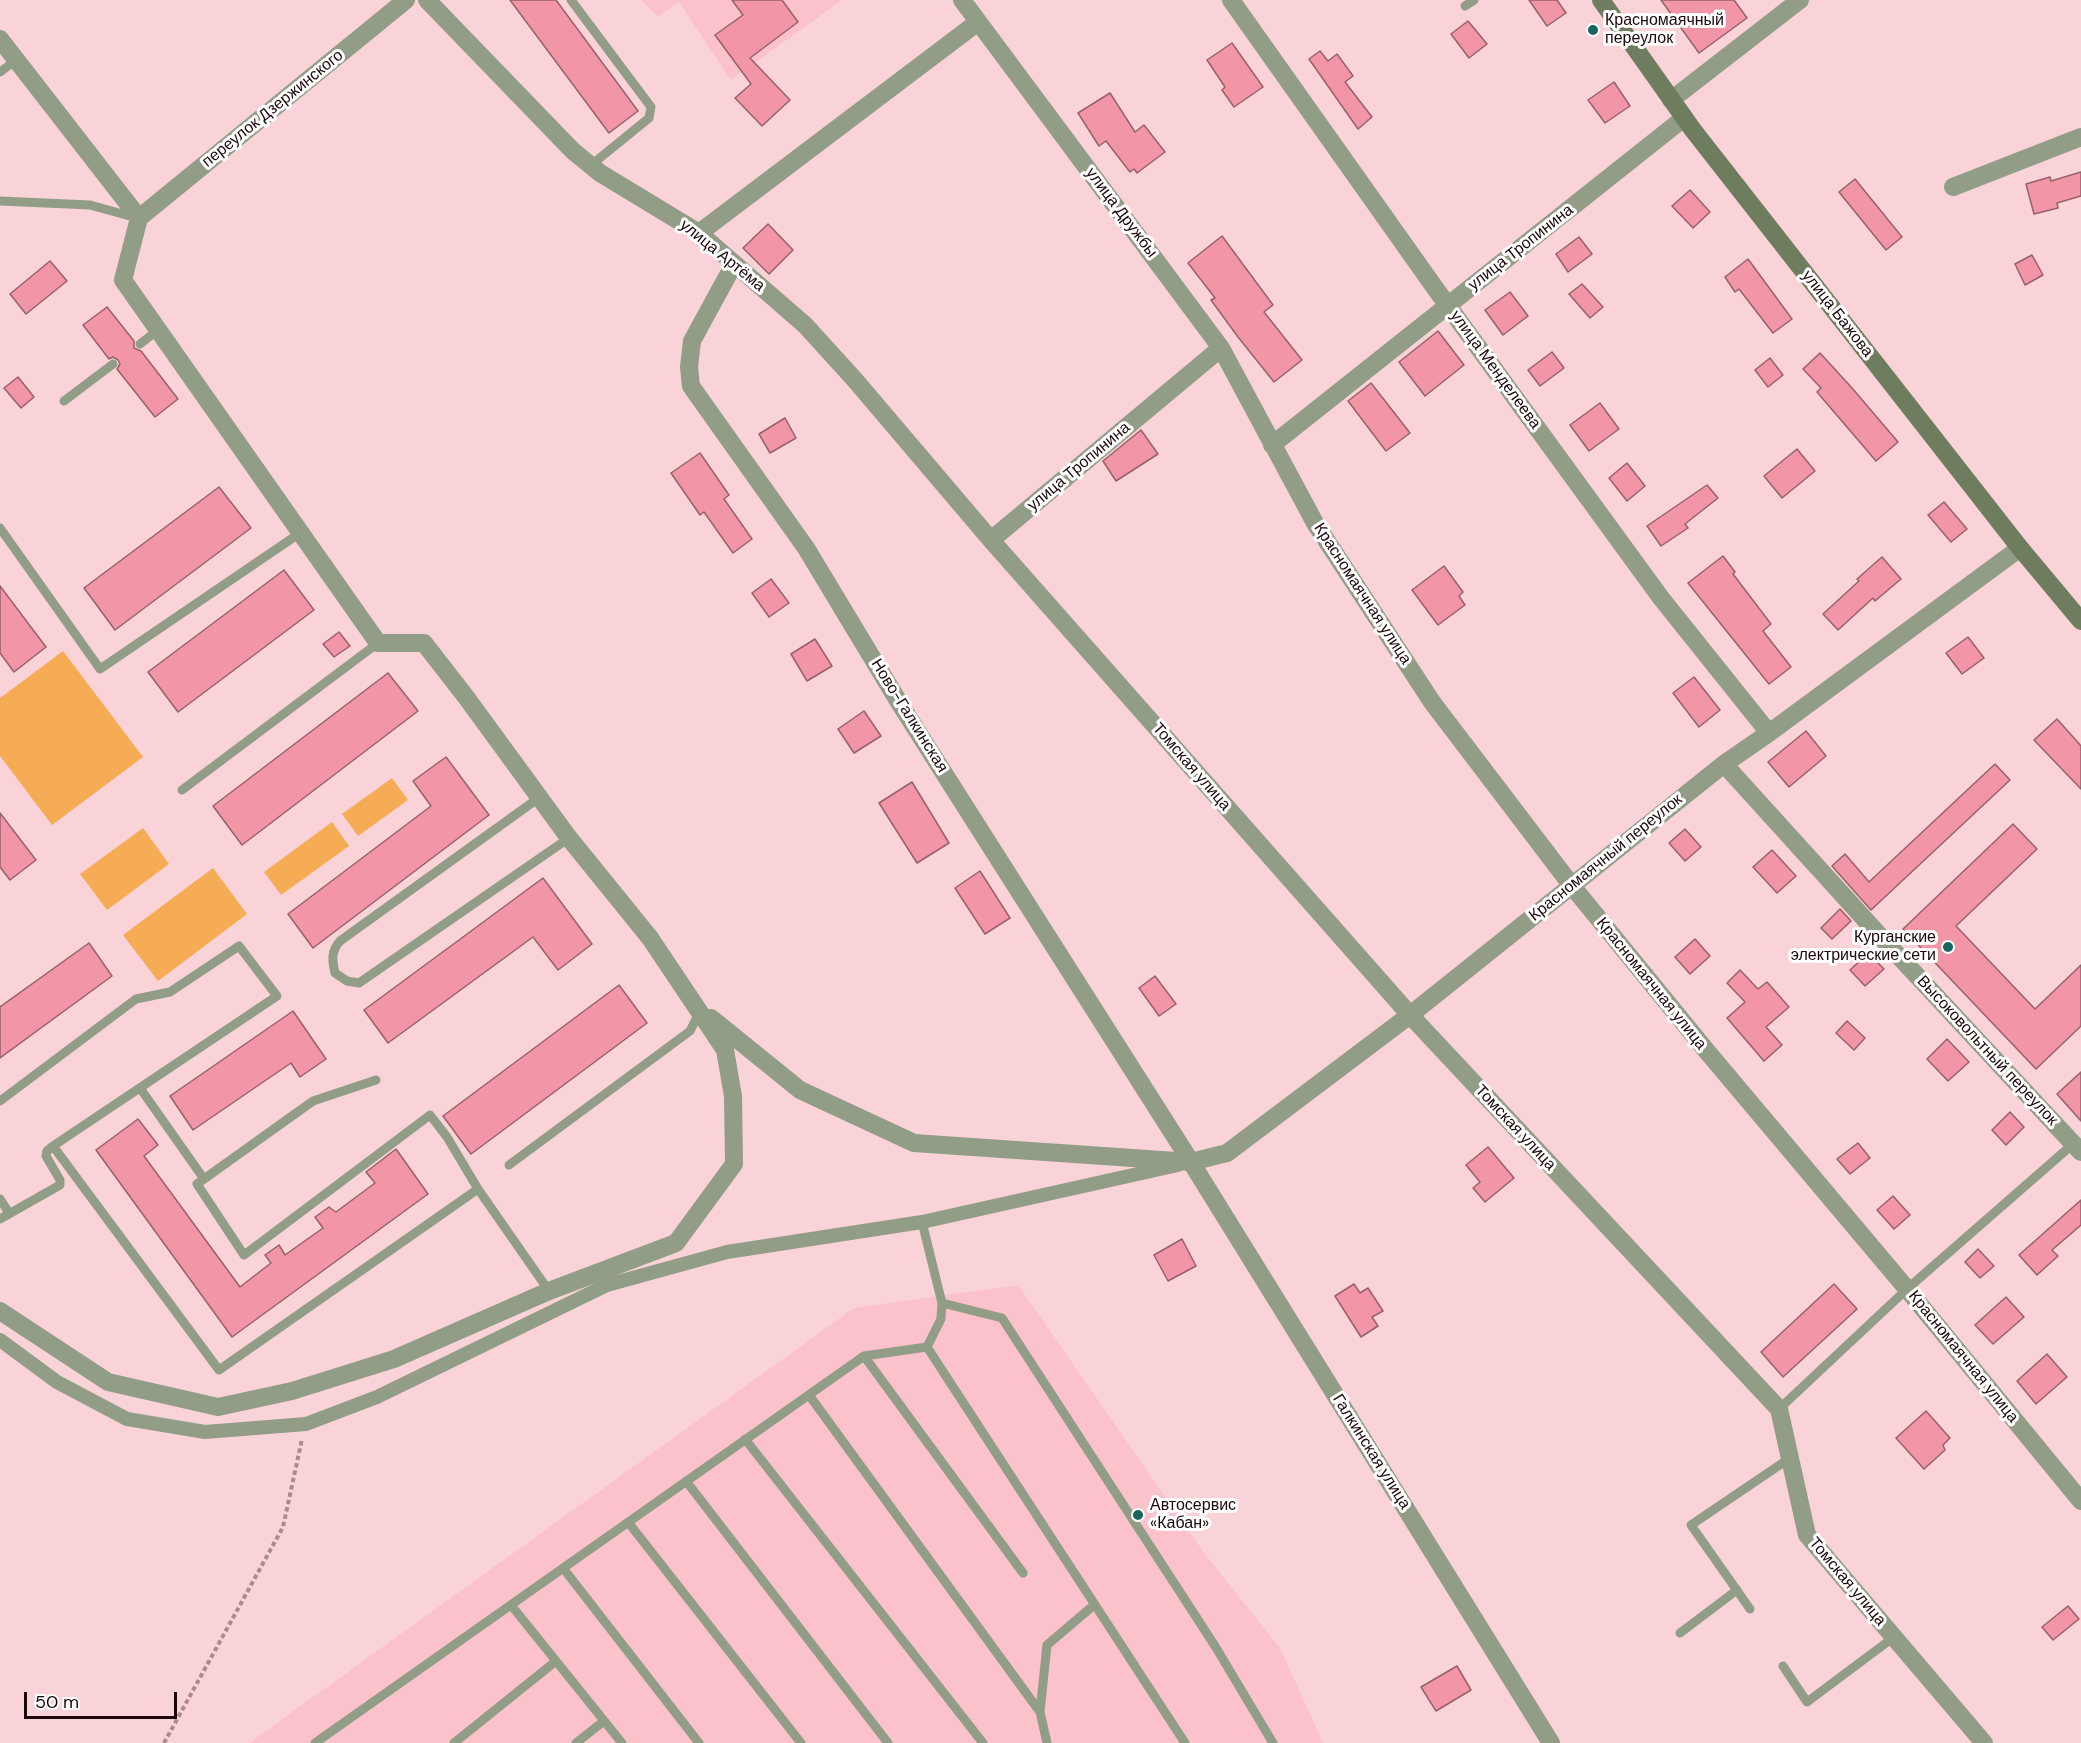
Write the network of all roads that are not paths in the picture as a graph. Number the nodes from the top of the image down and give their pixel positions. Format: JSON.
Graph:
{"nodes":[{"id":1,"x":406,"y":0,"type":"edge"},
{"id":2,"x":428,"y":0,"type":"edge"},
{"id":3,"x":572,"y":0,"type":"edge"},
{"id":4,"x":962,"y":0,"type":"edge"},
{"id":5,"x":1231,"y":0,"type":"edge"},
{"id":6,"x":1474,"y":0,"type":"edge"},
{"id":7,"x":1601,"y":0,"type":"edge"},
{"id":8,"x":1800,"y":0,"type":"edge"},
{"id":9,"x":1465,"y":6,"type":"dead end"},
{"id":10,"x":978,"y":22,"type":"junction"},
{"id":11,"x":0,"y":39,"type":"edge"},
{"id":12,"x":16,"y":60,"type":"junction"},
{"id":13,"x":0,"y":72,"type":"edge"},
{"id":14,"x":1671,"y":99,"type":"junction"},
{"id":15,"x":1684,"y":118,"type":"junction"},
{"id":16,"x":2081,"y":137,"type":"edge"},
{"id":17,"x":590,"y":166,"type":"junction"},
{"id":18,"x":1953,"y":187,"type":"dead end"},
{"id":19,"x":0,"y":202,"type":"edge"},
{"id":20,"x":139,"y":218,"type":"junction"},
{"id":21,"x":699,"y":233,"type":"junction"},
{"id":22,"x":734,"y":264,"type":"junction"},
{"id":23,"x":1448,"y":306,"type":"junction"},
{"id":24,"x":158,"y":330,"type":"junction"},
{"id":25,"x":140,"y":344,"type":"dead end"},
{"id":26,"x":1221,"y":348,"type":"junction"},
{"id":27,"x":113,"y":364,"type":"dead end"},
{"id":28,"x":64,"y":401,"type":"dead end"},
{"id":29,"x":1269,"y":440,"type":"junction"},
{"id":30,"x":0,"y":528,"type":"edge"},
{"id":31,"x":300,"y":533,"type":"junction"},
{"id":32,"x":991,"y":540,"type":"junction"},
{"id":33,"x":2020,"y":548,"type":"junction"},
{"id":34,"x":2081,"y":620,"type":"edge"},
{"id":35,"x":378,"y":643,"type":"junction"},
{"id":36,"x":1769,"y":734,"type":"junction"},
{"id":37,"x":1724,"y":764,"type":"junction"},
{"id":38,"x":182,"y":790,"type":"dead end"},
{"id":39,"x":540,"y":797,"type":"junction"},
{"id":40,"x":569,"y":838,"type":"junction"},
{"id":41,"x":1572,"y":886,"type":"junction"},
{"id":42,"x":698,"y":1008,"type":"junction"},
{"id":43,"x":1410,"y":1016,"type":"junction"},
{"id":44,"x":376,"y":1080,"type":"dead end"},
{"id":45,"x":140,"y":1088,"type":"junction"},
{"id":46,"x":0,"y":1101,"type":"edge"},
{"id":47,"x":53,"y":1146,"type":"junction"},
{"id":48,"x":2077,"y":1148,"type":"edge"},
{"id":49,"x":1191,"y":1162,"type":"junction"},
{"id":50,"x":509,"y":1165,"type":"dead end"},
{"id":51,"x":204,"y":1179,"type":"junction"},
{"id":52,"x":478,"y":1189,"type":"junction"},
{"id":53,"x":0,"y":1199,"type":"edge"},
{"id":54,"x":9,"y":1213,"type":"junction"},
{"id":55,"x":0,"y":1219,"type":"edge"},
{"id":56,"x":922,"y":1222,"type":"junction"},
{"id":57,"x":1907,"y":1289,"type":"junction"},
{"id":58,"x":549,"y":1291,"type":"junction"},
{"id":59,"x":942,"y":1303,"type":"junction"},
{"id":60,"x":0,"y":1311,"type":"edge"},
{"id":61,"x":0,"y":1340,"type":"edge"},
{"id":62,"x":927,"y":1347,"type":"junction"},
{"id":63,"x":864,"y":1356,"type":"junction"},
{"id":64,"x":809,"y":1395,"type":"junction"},
{"id":65,"x":1779,"y":1409,"type":"junction"},
{"id":66,"x":745,"y":1440,"type":"junction"},
{"id":67,"x":1790,"y":1458,"type":"junction"},
{"id":68,"x":686,"y":1481,"type":"junction"},
{"id":69,"x":2081,"y":1501,"type":"edge"},
{"id":70,"x":628,"y":1522,"type":"junction"},
{"id":71,"x":563,"y":1568,"type":"junction"},
{"id":72,"x":1023,"y":1573,"type":"dead end"},
{"id":73,"x":1737,"y":1590,"type":"junction"},
{"id":74,"x":511,"y":1605,"type":"junction"},
{"id":75,"x":1094,"y":1605,"type":"junction"},
{"id":76,"x":1750,"y":1609,"type":"dead end"},
{"id":77,"x":1680,"y":1633,"type":"dead end"},
{"id":78,"x":1894,"y":1637,"type":"junction"},
{"id":79,"x":556,"y":1661,"type":"junction"},
{"id":80,"x":1783,"y":1666,"type":"dead end"},
{"id":81,"x":1040,"y":1712,"type":"junction"},
{"id":82,"x":604,"y":1721,"type":"junction"},
{"id":83,"x":315,"y":1743,"type":"edge"},
{"id":84,"x":454,"y":1743,"type":"edge"},
{"id":85,"x":576,"y":1743,"type":"edge"},
{"id":86,"x":622,"y":1743,"type":"edge"},
{"id":87,"x":699,"y":1743,"type":"edge"},
{"id":88,"x":801,"y":1743,"type":"edge"},
{"id":89,"x":888,"y":1743,"type":"edge"},
{"id":90,"x":982,"y":1743,"type":"edge"},
{"id":91,"x":1047,"y":1743,"type":"edge"},
{"id":92,"x":1185,"y":1743,"type":"edge"},
{"id":93,"x":1273,"y":1743,"type":"edge"},
{"id":94,"x":1551,"y":1743,"type":"edge"},
{"id":95,"x":1984,"y":1743,"type":"edge"}],
"edges":[{"from":1,"to":20,"type":"street","name":"переулок Дзержинского"},
{"from":2,"to":17,"type":"street","name":"улица Артёма"},
{"from":3,"to":17,"type":"lane"},
{"from":4,"to":10,"type":"street","name":"улица Дружбы"},
{"from":5,"to":23,"type":"street","name":"улица Менделеева"},
{"from":6,"to":9,"type":"lane"},
{"from":7,"to":14,"type":"main road","name":"улица Бажова"},
{"from":8,"to":14,"type":"street"},
{"from":10,"to":21,"type":"street"},
{"from":10,"to":26,"type":"street","name":"улица Дружбы"},
{"from":11,"to":12,"type":"street"},
{"from":12,"to":13,"type":"lane"},
{"from":12,"to":20,"type":"street"},
{"from":14,"to":15,"type":"main road","name":"улица Бажова"},
{"from":15,"to":23,"type":"street","name":"улица Тропинина"},
{"from":15,"to":33,"type":"main road","name":"улица Бажова"},
{"from":16,"to":18,"type":"street"},
{"from":17,"to":21,"type":"street","name":"улица Артёма"},
{"from":19,"to":20,"type":"lane"},
{"from":20,"to":24,"type":"street"},
{"from":21,"to":22,"type":"street","name":"улица Артёма"},
{"from":22,"to":32,"type":"street","name":"улица Артёма"},
{"from":22,"to":49,"type":"street","name":"Ново-Галкинская"},
{"from":23,"to":29,"type":"street","name":"улица Тропинина"},
{"from":23,"to":36,"type":"street","name":"улица Менделеева"},
{"from":24,"to":25,"type":"lane"},
{"from":24,"to":31,"type":"street"},
{"from":26,"to":29,"type":"street","name":"улица Дружбы"},
{"from":26,"to":32,"type":"street","name":"улица Тропинина"},
{"from":27,"to":28,"type":"lane"},
{"from":29,"to":41,"type":"street","name":"Красномаячная улица"},
{"from":30,"to":31,"type":"lane"},
{"from":31,"to":35,"type":"street"},
{"from":32,"to":43,"type":"street","name":"Томская улица"},
{"from":33,"to":34,"type":"main road","name":"улица Бажова"},
{"from":33,"to":36,"type":"street","name":"Красномаячный переулок"},
{"from":35,"to":38,"type":"lane"},
{"from":35,"to":39,"type":"street"},
{"from":36,"to":37,"type":"street","name":"Красномаячный переулок"},
{"from":37,"to":41,"type":"street","name":"Красномаячный переулок"},
{"from":37,"to":48,"type":"street","name":"Высоковольтный переулок"},
{"from":39,"to":40,"type":"street"},
{"from":39,"to":40,"type":"lane"},
{"from":40,"to":42,"type":"street"},
{"from":41,"to":43,"type":"street","name":"Красномаячный переулок"},
{"from":41,"to":57,"type":"street","name":"Красномаячная улица"},
{"from":42,"to":49,"type":"street","name":"Красномаячный переулок"},
{"from":42,"to":50,"type":"lane"},
{"from":42,"to":58,"type":"street"},
{"from":43,"to":49,"type":"street","name":"Красномаячный переулок"},
{"from":43,"to":65,"type":"street","name":"Томская улица"},
{"from":44,"to":51,"type":"lane"},
{"from":45,"to":46,"type":"lane"},
{"from":45,"to":47,"type":"lane"},
{"from":45,"to":51,"type":"lane"},
{"from":47,"to":52,"type":"lane"},
{"from":47,"to":54,"type":"lane"},
{"from":48,"to":57,"type":"lane"},
{"from":49,"to":56,"type":"street"},
{"from":49,"to":94,"type":"street","name":"Галкинская улица"},
{"from":51,"to":52,"type":"lane"},
{"from":52,"to":58,"type":"lane"},
{"from":53,"to":54,"type":"lane"},
{"from":54,"to":55,"type":"lane"},
{"from":56,"to":59,"type":"lane"},
{"from":56,"to":61,"type":"street"},
{"from":57,"to":65,"type":"lane"},
{"from":57,"to":69,"type":"street","name":"Красномаячная улица"},
{"from":58,"to":60,"type":"street"},
{"from":59,"to":62,"type":"lane"},
{"from":59,"to":93,"type":"lane"},
{"from":62,"to":63,"type":"lane"},
{"from":62,"to":75,"type":"lane"},
{"from":63,"to":64,"type":"lane"},
{"from":63,"to":72,"type":"lane"},
{"from":64,"to":66,"type":"lane"},
{"from":64,"to":81,"type":"lane"},
{"from":65,"to":67,"type":"street","name":"Томская улица"},
{"from":66,"to":68,"type":"lane"},
{"from":66,"to":90,"type":"lane"},
{"from":67,"to":73,"type":"lane"},
{"from":67,"to":78,"type":"street","name":"Томская улица"},
{"from":68,"to":70,"type":"lane"},
{"from":68,"to":89,"type":"lane"},
{"from":70,"to":71,"type":"lane"},
{"from":70,"to":88,"type":"lane"},
{"from":71,"to":74,"type":"lane"},
{"from":71,"to":87,"type":"lane"},
{"from":73,"to":76,"type":"lane"},
{"from":73,"to":77,"type":"lane"},
{"from":74,"to":79,"type":"lane"},
{"from":74,"to":83,"type":"lane"},
{"from":75,"to":81,"type":"lane"},
{"from":75,"to":92,"type":"lane"},
{"from":78,"to":80,"type":"lane"},
{"from":78,"to":95,"type":"street","name":"Томская улица"},
{"from":79,"to":82,"type":"lane"},
{"from":79,"to":84,"type":"lane"},
{"from":81,"to":91,"type":"lane"},
{"from":82,"to":85,"type":"lane"},
{"from":82,"to":86,"type":"lane"}]}
